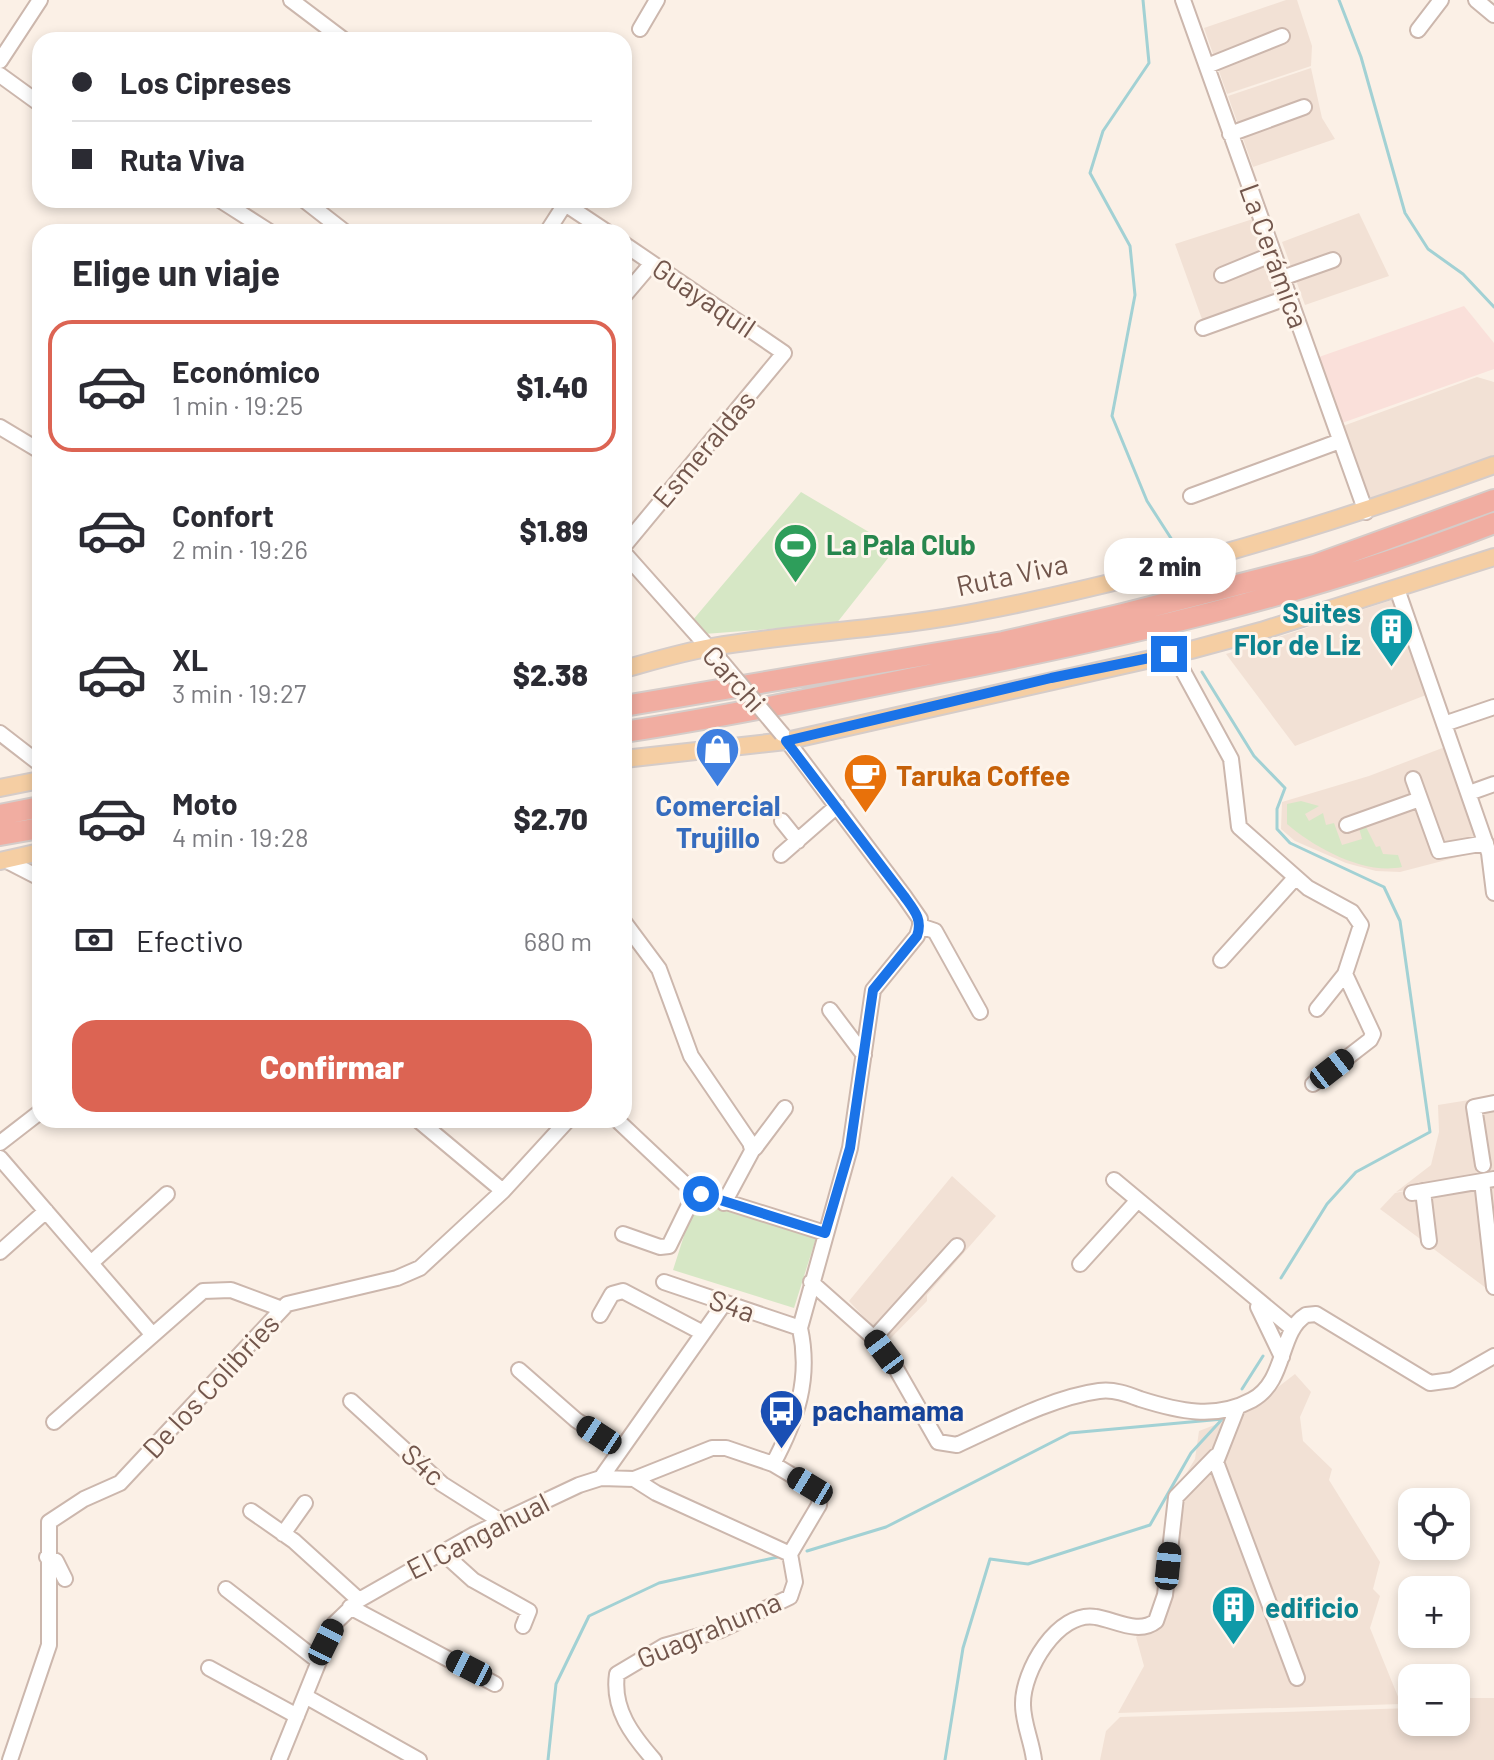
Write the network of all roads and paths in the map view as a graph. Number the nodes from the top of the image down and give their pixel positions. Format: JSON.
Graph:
{"nodes":[{"id":1,"x":40,"y":0,"type":"edge"},
{"id":2,"x":291,"y":0,"type":"edge"},
{"id":3,"x":657,"y":0,"type":"edge"},
{"id":4,"x":1183,"y":0,"type":"edge"},
{"id":5,"x":1441,"y":0,"type":"edge"},
{"id":6,"x":1476,"y":0,"type":"edge"},
{"id":7,"x":1494,"y":15,"type":"edge"},
{"id":8,"x":640,"y":29,"type":"dead end"},
{"id":9,"x":1418,"y":30,"type":"dead end"},
{"id":10,"x":333,"y":32,"type":"edge"},
{"id":11,"x":1282,"y":36,"type":"dead end"},
{"id":12,"x":0,"y":61,"type":"edge"},
{"id":13,"x":1207,"y":66,"type":"junction"},
{"id":14,"x":0,"y":75,"type":"edge"},
{"id":15,"x":32,"y":98,"type":"edge"},
{"id":16,"x":1304,"y":107,"type":"dead end"},
{"id":17,"x":1230,"y":134,"type":"junction"},
{"id":18,"x":314,"y":208,"type":"edge"},
{"id":19,"x":571,"y":208,"type":"edge"},
{"id":20,"x":335,"y":224,"type":"edge"},
{"id":21,"x":595,"y":224,"type":"edge"},
{"id":22,"x":632,"y":249,"type":"edge"},
{"id":23,"x":1273,"y":254,"type":"junction"},
{"id":24,"x":1333,"y":260,"type":"dead end"},
{"id":25,"x":652,"y":263,"type":"junction"},
{"id":26,"x":1222,"y":275,"type":"dead end"},
{"id":27,"x":1282,"y":278,"type":"junction"},
{"id":28,"x":632,"y":287,"type":"edge"},
{"id":29,"x":1289,"y":297,"type":"junction"},
{"id":30,"x":1203,"y":328,"type":"dead end"},
{"id":31,"x":784,"y":353,"type":"joint"},
{"id":32,"x":2,"y":432,"type":"edge"},
{"id":33,"x":1340,"y":441,"type":"junction"},
{"id":34,"x":32,"y":447,"type":"edge"},
{"id":35,"x":1494,"y":465,"type":"edge"},
{"id":36,"x":1191,"y":496,"type":"dead end"},
{"id":37,"x":1494,"y":500,"type":"edge"},
{"id":38,"x":1366,"y":512,"type":"junction"},
{"id":39,"x":1494,"y":523,"type":"edge"},
{"id":40,"x":632,"y":536,"type":"edge"},
{"id":41,"x":1494,"y":557,"type":"edge"},
{"id":42,"x":632,"y":562,"type":"edge"},
{"id":43,"x":1397,"y":589,"type":"junction"},
{"id":44,"x":1191,"y":650,"type":"junction"},
{"id":45,"x":710,"y":651,"type":"junction"},
{"id":46,"x":1169,"y":654,"type":"junction"},
{"id":47,"x":632,"y":667,"type":"edge"},
{"id":48,"x":1185,"y":676,"type":"junction"},
{"id":49,"x":632,"y":705,"type":"edge"},
{"id":50,"x":1494,"y":707,"type":"edge"},
{"id":51,"x":1444,"y":724,"type":"junction"},
{"id":52,"x":632,"y":731,"type":"edge"},
{"id":53,"x":0,"y":733,"type":"edge"},
{"id":54,"x":784,"y":737,"type":"junction"},
{"id":55,"x":32,"y":758,"type":"edge"},
{"id":56,"x":632,"y":758,"type":"edge"},
{"id":57,"x":1413,"y":779,"type":"dead end"},
{"id":58,"x":32,"y":782,"type":"edge"},
{"id":59,"x":1494,"y":784,"type":"edge"},
{"id":60,"x":0,"y":788,"type":"edge"},
{"id":61,"x":1469,"y":793,"type":"junction"},
{"id":62,"x":1420,"y":799,"type":"junction"},
{"id":63,"x":837,"y":806,"type":"junction"},
{"id":64,"x":32,"y":809,"type":"edge"},
{"id":65,"x":0,"y":815,"type":"edge"},
{"id":66,"x":782,"y":821,"type":"dead end"},
{"id":67,"x":1347,"y":825,"type":"dead end"},
{"id":68,"x":32,"y":829,"type":"edge"},
{"id":69,"x":0,"y":835,"type":"edge"},
{"id":70,"x":798,"y":841,"type":"junction"},
{"id":71,"x":1490,"y":849,"type":"edge"},
{"id":72,"x":32,"y":854,"type":"edge"},
{"id":73,"x":781,"y":855,"type":"dead end"},
{"id":74,"x":2,"y":860,"type":"edge"},
{"id":75,"x":32,"y":874,"type":"edge"},
{"id":76,"x":1295,"y":878,"type":"junction"},
{"id":77,"x":1494,"y":893,"type":"edge"},
{"id":78,"x":920,"y":926,"type":"junction"},
{"id":79,"x":632,"y":933,"type":"edge"},
{"id":80,"x":1221,"y":960,"type":"dead end"},
{"id":81,"x":1345,"y":974,"type":"junction"},
{"id":82,"x":1317,"y":1009,"type":"dead end"},
{"id":83,"x":830,"y":1010,"type":"dead end"},
{"id":84,"x":980,"y":1012,"type":"dead end"},
{"id":85,"x":864,"y":1055,"type":"junction"},
{"id":86,"x":1313,"y":1084,"type":"dead end"},
{"id":87,"x":1494,"y":1103,"type":"edge"},
{"id":88,"x":785,"y":1108,"type":"dead end"},
{"id":89,"x":32,"y":1118,"type":"edge"},
{"id":90,"x":428,"y":1128,"type":"edge"},
{"id":91,"x":561,"y":1128,"type":"edge"},
{"id":92,"x":626,"y":1128,"type":"edge"},
{"id":93,"x":0,"y":1143,"type":"edge"},
{"id":94,"x":751,"y":1146,"type":"junction"},
{"id":95,"x":0,"y":1158,"type":"edge"},
{"id":96,"x":1483,"y":1165,"type":"dead end"},
{"id":97,"x":1114,"y":1180,"type":"dead end"},
{"id":98,"x":1488,"y":1180,"type":"edge"},
{"id":99,"x":503,"y":1191,"type":"junction"},
{"id":100,"x":696,"y":1191,"type":"junction"},
{"id":101,"x":167,"y":1194,"type":"dead end"},
{"id":102,"x":1138,"y":1200,"type":"junction"},
{"id":103,"x":724,"y":1203,"type":"junction"},
{"id":104,"x":46,"y":1211,"type":"junction"},
{"id":105,"x":825,"y":1233,"type":"junction"},
{"id":106,"x":623,"y":1234,"type":"dead end"},
{"id":107,"x":1429,"y":1241,"type":"dead end"},
{"id":108,"x":957,"y":1246,"type":"dead end"},
{"id":109,"x":0,"y":1252,"type":"edge"},
{"id":110,"x":91,"y":1263,"type":"junction"},
{"id":111,"x":1080,"y":1264,"type":"dead end"},
{"id":112,"x":664,"y":1282,"type":"dead end"},
{"id":113,"x":811,"y":1282,"type":"junction"},
{"id":114,"x":1494,"y":1287,"type":"edge"},
{"id":115,"x":1249,"y":1293,"type":"junction"},
{"id":116,"x":723,"y":1305,"type":"junction"},
{"id":117,"x":282,"y":1309,"type":"junction"},
{"id":118,"x":600,"y":1315,"type":"dead end"},
{"id":119,"x":800,"y":1328,"type":"junction"},
{"id":120,"x":1293,"y":1329,"type":"junction"},
{"id":121,"x":703,"y":1333,"type":"junction"},
{"id":122,"x":152,"y":1334,"type":"junction"},
{"id":123,"x":874,"y":1338,"type":"junction"},
{"id":124,"x":1494,"y":1356,"type":"edge"},
{"id":125,"x":1282,"y":1357,"type":"junction"},
{"id":126,"x":519,"y":1370,"type":"dead end"},
{"id":127,"x":351,"y":1401,"type":"dead end"},
{"id":128,"x":1238,"y":1406,"type":"junction"},
{"id":129,"x":54,"y":1422,"type":"dead end"},
{"id":130,"x":621,"y":1449,"type":"junction"},
{"id":131,"x":1216,"y":1456,"type":"junction"},
{"id":132,"x":773,"y":1464,"type":"junction"},
{"id":133,"x":601,"y":1478,"type":"junction"},
{"id":134,"x":634,"y":1479,"type":"junction"},
{"id":135,"x":305,"y":1503,"type":"dead end"},
{"id":136,"x":251,"y":1511,"type":"dead end"},
{"id":137,"x":502,"y":1522,"type":"junction"},
{"id":138,"x":283,"y":1534,"type":"junction"},
{"id":139,"x":442,"y":1552,"type":"junction"},
{"id":140,"x":790,"y":1554,"type":"junction"},
{"id":141,"x":47,"y":1557,"type":"junction"},
{"id":142,"x":65,"y":1579,"type":"dead end"},
{"id":143,"x":226,"y":1589,"type":"dead end"},
{"id":144,"x":354,"y":1603,"type":"junction"},
{"id":145,"x":523,"y":1626,"type":"dead end"},
{"id":146,"x":317,"y":1660,"type":"junction"},
{"id":147,"x":209,"y":1668,"type":"dead end"},
{"id":148,"x":1297,"y":1678,"type":"dead end"},
{"id":149,"x":495,"y":1684,"type":"dead end"},
{"id":150,"x":305,"y":1696,"type":"junction"},
{"id":151,"x":297,"y":1716,"type":"junction"},
{"id":152,"x":10,"y":1760,"type":"edge"},
{"id":153,"x":279,"y":1760,"type":"edge"},
{"id":154,"x":419,"y":1760,"type":"edge"},
{"id":155,"x":654,"y":1760,"type":"edge"},
{"id":156,"x":1034,"y":1760,"type":"edge"}],
"edges":[{"from":1,"to":12,"type":"street"},
{"from":2,"to":10,"type":"street"},
{"from":3,"to":8,"type":"street"},
{"from":4,"to":13,"type":"street","name":"La Cerámica"},
{"from":5,"to":9,"type":"street"},
{"from":6,"to":7,"type":"street"},
{"from":11,"to":13,"type":"street"},
{"from":13,"to":17,"type":"street","name":"La Cerámica"},
{"from":14,"to":15,"type":"street"},
{"from":16,"to":17,"type":"street"},
{"from":17,"to":23,"type":"street","name":"La Cerámica"},
{"from":18,"to":20,"type":"street"},
{"from":19,"to":21,"type":"street"},
{"from":22,"to":25,"type":"street","name":"Guayaquil"},
{"from":23,"to":26,"type":"street"},
{"from":23,"to":27,"type":"street","name":"La Cerámica"},
{"from":24,"to":27,"type":"street"},
{"from":25,"to":28,"type":"street"},
{"from":25,"to":31,"type":"street","name":"Guayaquil"},
{"from":27,"to":29,"type":"street","name":"La Cerámica"},
{"from":29,"to":30,"type":"street"},
{"from":29,"to":33,"type":"street","name":"La Cerámica"},
{"from":31,"to":40,"type":"street","name":"Esmeraldas"},
{"from":32,"to":34,"type":"street"},
{"from":33,"to":36,"type":"street"},
{"from":33,"to":38,"type":"street","name":"La Cerámica"},
{"from":35,"to":38,"type":"main road","name":"Ruta Viva"},
{"from":37,"to":49,"type":"highway"},
{"from":38,"to":45,"type":"main road","name":"Ruta Viva"},
{"from":39,"to":52,"type":"highway"},
{"from":41,"to":43,"type":"main road"},
{"from":42,"to":45,"type":"street","name":"Carchi"},
{"from":43,"to":44,"type":"main road"},
{"from":43,"to":51,"type":"street"},
{"from":44,"to":46,"type":"main road"},
{"from":44,"to":48,"type":"street"},
{"from":45,"to":47,"type":"main road","name":"Ruta Viva"},
{"from":45,"to":54,"type":"street","name":"Carchi","bridge":true},
{"from":46,"to":48,"type":"street"},
{"from":46,"to":54,"type":"main road"},
{"from":48,"to":76,"type":"street"},
{"from":50,"to":51,"type":"street"},
{"from":51,"to":61,"type":"street"},
{"from":53,"to":55,"type":"street"},
{"from":54,"to":56,"type":"main road"},
{"from":54,"to":63,"type":"street","name":"Carchi"},
{"from":57,"to":62,"type":"street"},
{"from":58,"to":60,"type":"main road"},
{"from":59,"to":61,"type":"street"},
{"from":61,"to":71,"type":"street"},
{"from":62,"to":67,"type":"street"},
{"from":62,"to":71,"type":"street"},
{"from":63,"to":70,"type":"street"},
{"from":63,"to":78,"type":"street","name":"Carchi"},
{"from":64,"to":65,"type":"highway"},
{"from":66,"to":70,"type":"street"},
{"from":68,"to":69,"type":"highway"},
{"from":70,"to":73,"type":"street"},
{"from":71,"to":77,"type":"street"},
{"from":72,"to":74,"type":"main road"},
{"from":74,"to":75,"type":"street"},
{"from":76,"to":80,"type":"street"},
{"from":76,"to":81,"type":"street"},
{"from":78,"to":84,"type":"street","name":"Carchi"},
{"from":78,"to":85,"type":"street"},
{"from":79,"to":94,"type":"street"},
{"from":81,"to":82,"type":"street"},
{"from":81,"to":86,"type":"street"},
{"from":83,"to":85,"type":"street"},
{"from":85,"to":105,"type":"street"},
{"from":87,"to":96,"type":"street"},
{"from":88,"to":94,"type":"street"},
{"from":89,"to":93,"type":"street"},
{"from":90,"to":99,"type":"street"},
{"from":91,"to":99,"type":"street","name":"De los Colibries"},
{"from":92,"to":100,"type":"street"},
{"from":94,"to":103,"type":"street"},
{"from":95,"to":104,"type":"street"},
{"from":97,"to":102,"type":"street"},
{"from":98,"to":107,"type":"street"},
{"from":98,"to":114,"type":"street"},
{"from":99,"to":117,"type":"street","name":"De los Colibries"},
{"from":100,"to":103,"type":"street"},
{"from":100,"to":106,"type":"street"},
{"from":101,"to":110,"type":"street"},
{"from":102,"to":111,"type":"street"},
{"from":102,"to":115,"type":"street"},
{"from":103,"to":105,"type":"street"},
{"from":104,"to":109,"type":"street"},
{"from":104,"to":110,"type":"street"},
{"from":105,"to":113,"type":"street"},
{"from":108,"to":123,"type":"street"},
{"from":110,"to":122,"type":"street"},
{"from":112,"to":116,"type":"street","name":"S4a"},
{"from":113,"to":119,"type":"street"},
{"from":113,"to":123,"type":"street"},
{"from":115,"to":120,"type":"street"},
{"from":115,"to":125,"type":"street"},
{"from":116,"to":119,"type":"street","name":"S4a"},
{"from":116,"to":121,"type":"street"},
{"from":117,"to":122,"type":"street"},
{"from":117,"to":141,"type":"street","name":"De los Colibries"},
{"from":118,"to":121,"type":"street"},
{"from":119,"to":132,"type":"street"},
{"from":120,"to":124,"type":"street"},
{"from":120,"to":125,"type":"street"},
{"from":121,"to":130,"type":"street"},
{"from":122,"to":129,"type":"street"},
{"from":123,"to":128,"type":"street"},
{"from":125,"to":128,"type":"street"},
{"from":126,"to":130,"type":"street"},
{"from":127,"to":137,"type":"street","name":"S4c"},
{"from":128,"to":131,"type":"street"},
{"from":130,"to":133,"type":"street"},
{"from":131,"to":148,"type":"street"},
{"from":131,"to":156,"type":"street"},
{"from":132,"to":134,"type":"street","name":"El Cangahual"},
{"from":132,"to":140,"type":"street","name":"Guagrahuma"},
{"from":133,"to":134,"type":"street","name":"El Cangahual"},
{"from":133,"to":137,"type":"street","name":"El Cangahual"},
{"from":134,"to":140,"type":"street"},
{"from":135,"to":138,"type":"street"},
{"from":136,"to":138,"type":"street"},
{"from":137,"to":139,"type":"street","name":"El Cangahual"},
{"from":138,"to":144,"type":"street"},
{"from":139,"to":144,"type":"street","name":"El Cangahual"},
{"from":139,"to":145,"type":"street"},
{"from":140,"to":155,"type":"street","name":"Guagrahuma"},
{"from":141,"to":142,"type":"street"},
{"from":141,"to":152,"type":"street","name":"De los Colibries"},
{"from":143,"to":146,"type":"street"},
{"from":144,"to":146,"type":"street","name":"El Cangahual"},
{"from":144,"to":149,"type":"street"},
{"from":146,"to":150,"type":"street","name":"El Cangahual"},
{"from":147,"to":151,"type":"street"},
{"from":150,"to":151,"type":"street","name":"El Cangahual"},
{"from":150,"to":154,"type":"street"},
{"from":151,"to":153,"type":"street","name":"El Cangahual"}]}
